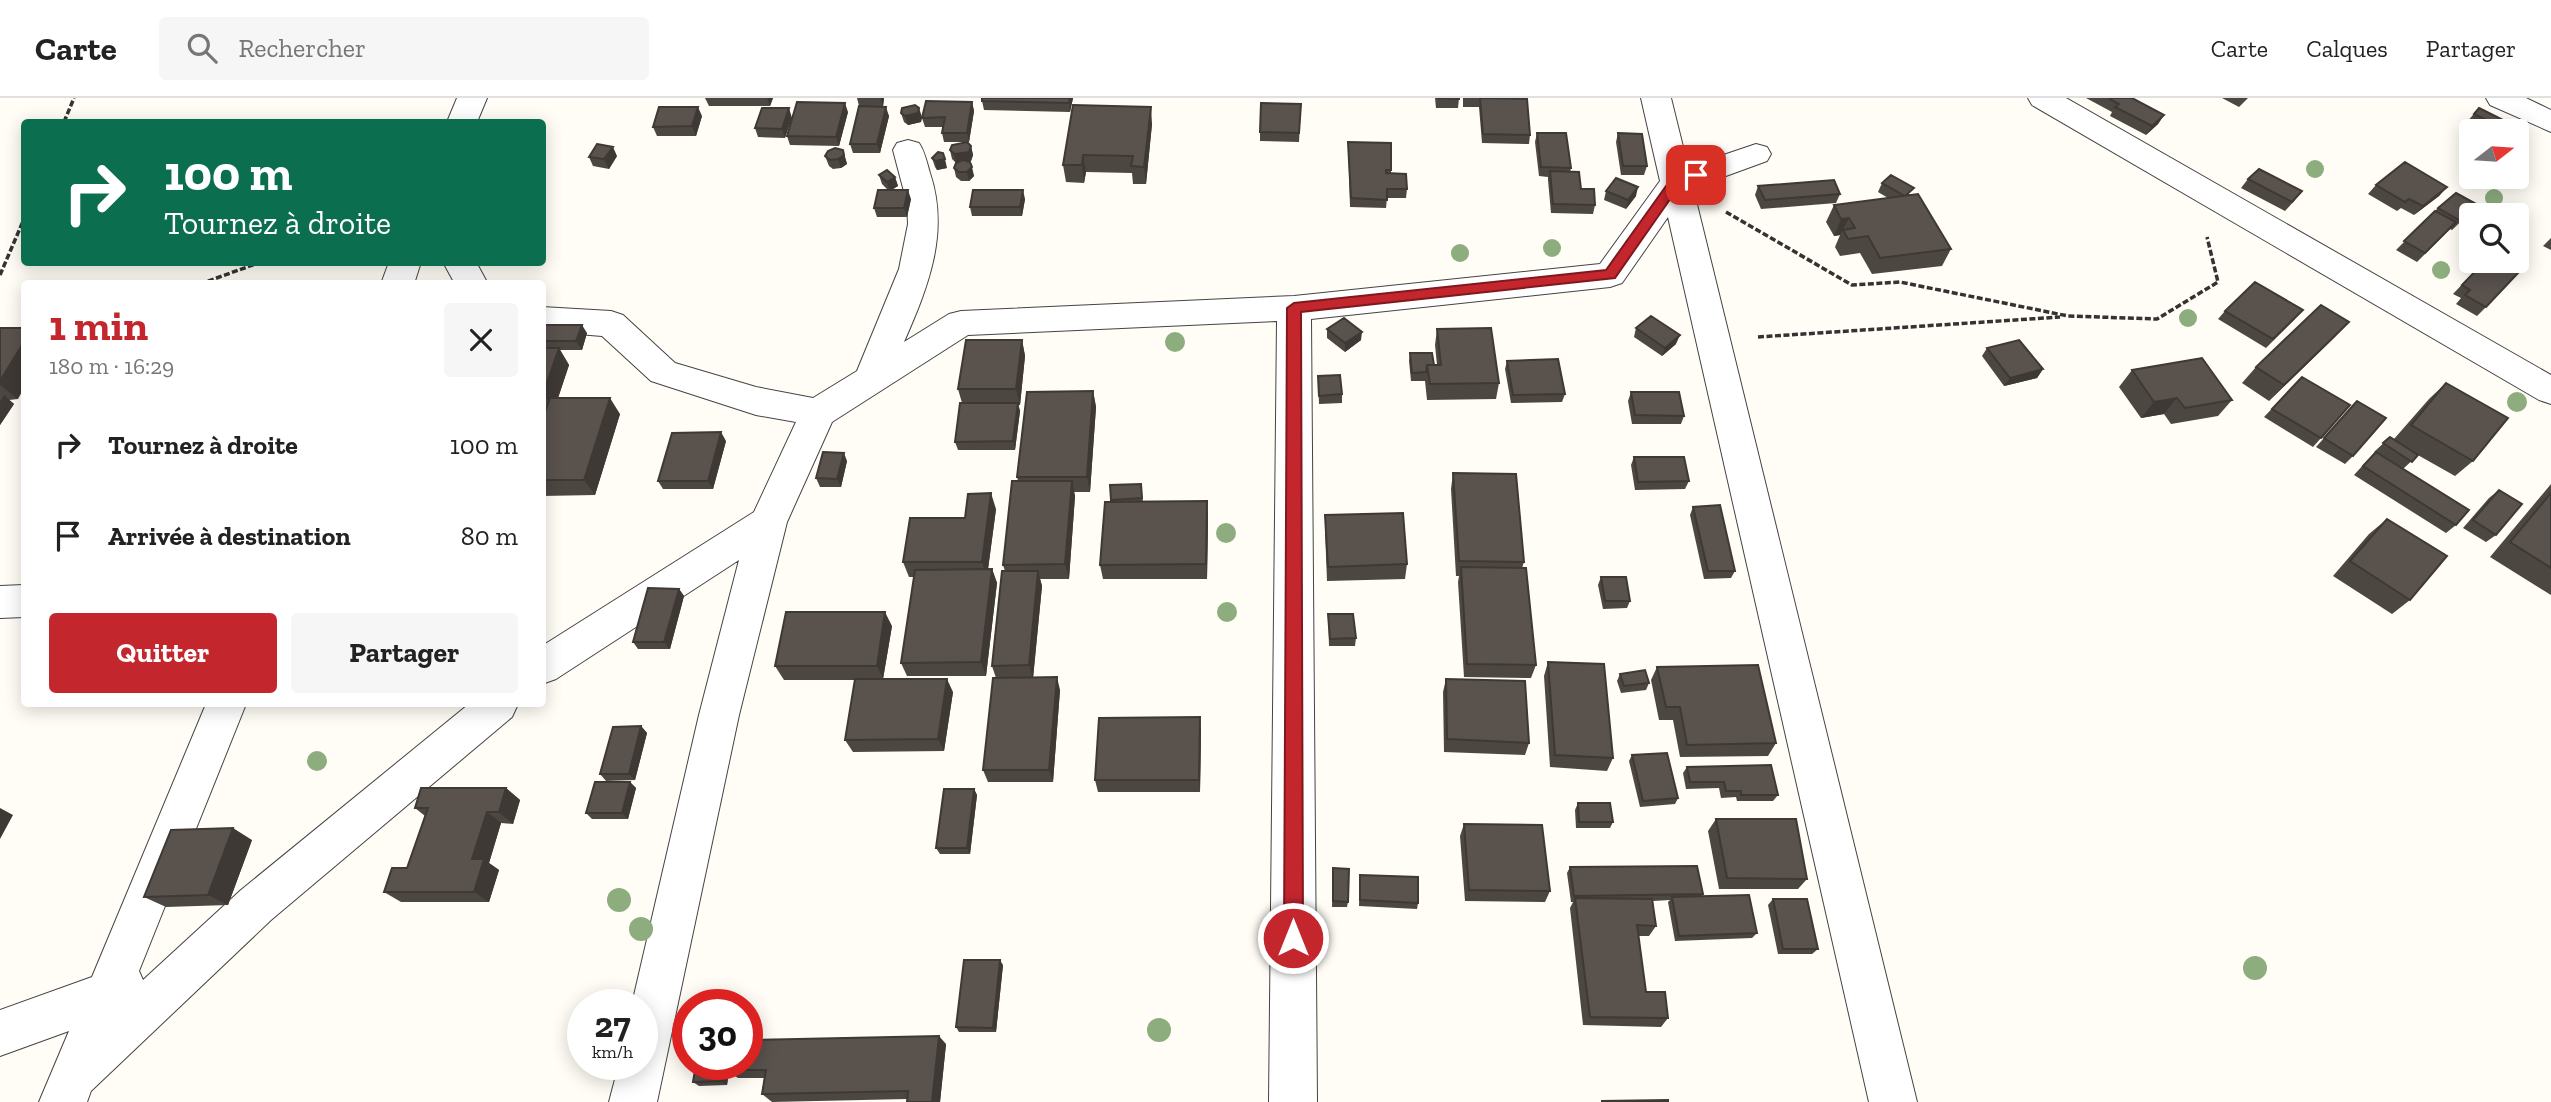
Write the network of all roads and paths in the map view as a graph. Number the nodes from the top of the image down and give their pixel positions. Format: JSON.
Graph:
{"nodes":[{"id":1,"x":74,"y":98,"type":"edge"},
{"id":2,"x":472,"y":98,"type":"edge"},
{"id":3,"x":1656,"y":98,"type":"edge"},
{"id":4,"x":2043,"y":98,"type":"edge"},
{"id":5,"x":2501,"y":98,"type":"edge"},
{"id":6,"x":65,"y":119,"type":"edge"},
{"id":7,"x":463,"y":119,"type":"edge"},
{"id":8,"x":2551,"y":122,"type":"edge"},
{"id":9,"x":908,"y":150,"type":"dead end"},
{"id":10,"x":1756,"y":154,"type":"dead end"},
{"id":11,"x":1676,"y":182,"type":"junction"},
{"id":12,"x":2194,"y":186,"type":"junction"},
{"id":13,"x":21,"y":226,"type":"edge"},
{"id":14,"x":250,"y":266,"type":"edge"},
{"id":15,"x":0,"y":275,"type":"edge"},
{"id":16,"x":211,"y":280,"type":"edge"},
{"id":17,"x":1294,"y":308,"type":"junction"},
{"id":18,"x":2068,"y":316,"type":"junction"},
{"id":19,"x":546,"y":319,"type":"edge"},
{"id":20,"x":1713,"y":340,"type":"junction"},
{"id":21,"x":871,"y":379,"type":"junction"},
{"id":22,"x":2551,"y":391,"type":"edge"},
{"id":23,"x":818,"y":413,"type":"junction"},
{"id":24,"x":768,"y":522,"type":"junction"},
{"id":25,"x":21,"y":601,"type":"edge"},
{"id":26,"x":0,"y":602,"type":"edge"},
{"id":27,"x":546,"y":664,"type":"edge"},
{"id":28,"x":225,"y":707,"type":"edge"},
{"id":29,"x":494,"y":707,"type":"edge"},
{"id":30,"x":256,"y":905,"type":"junction"},
{"id":31,"x":658,"y":991,"type":"edge"},
{"id":32,"x":107,"y":994,"type":"junction"},
{"id":33,"x":0,"y":1033,"type":"edge"},
{"id":34,"x":639,"y":1080,"type":"edge"},
{"id":35,"x":69,"y":1088,"type":"edge"},
{"id":36,"x":634,"y":1102,"type":"edge"},
{"id":37,"x":1293,"y":1102,"type":"edge"},
{"id":38,"x":1893,"y":1102,"type":"edge"}],
"edges":[{"from":1,"to":6,"type":"path"},
{"from":2,"to":7,"type":"street"},
{"from":3,"to":11,"type":"street"},
{"from":4,"to":12,"type":"street"},
{"from":5,"to":8,"type":"street"},
{"from":9,"to":21,"type":"street"},
{"from":10,"to":11,"type":"street"},
{"from":11,"to":17,"type":"street"},
{"from":11,"to":18,"type":"path"},
{"from":11,"to":20,"type":"street"},
{"from":12,"to":18,"type":"path"},
{"from":12,"to":22,"type":"street"},
{"from":13,"to":15,"type":"path"},
{"from":14,"to":16,"type":"path"},
{"from":17,"to":21,"type":"street"},
{"from":17,"to":37,"type":"street"},
{"from":18,"to":20,"type":"path"},
{"from":19,"to":23,"type":"street"},
{"from":20,"to":38,"type":"street"},
{"from":21,"to":23,"type":"street"},
{"from":23,"to":24,"type":"street"},
{"from":24,"to":27,"type":"street"},
{"from":24,"to":31,"type":"street"},
{"from":25,"to":26,"type":"street"},
{"from":28,"to":32,"type":"street"},
{"from":29,"to":30,"type":"street"},
{"from":30,"to":32,"type":"street"},
{"from":30,"to":35,"type":"street"},
{"from":32,"to":33,"type":"street"},
{"from":32,"to":35,"type":"street"},
{"from":34,"to":36,"type":"street"}]}
